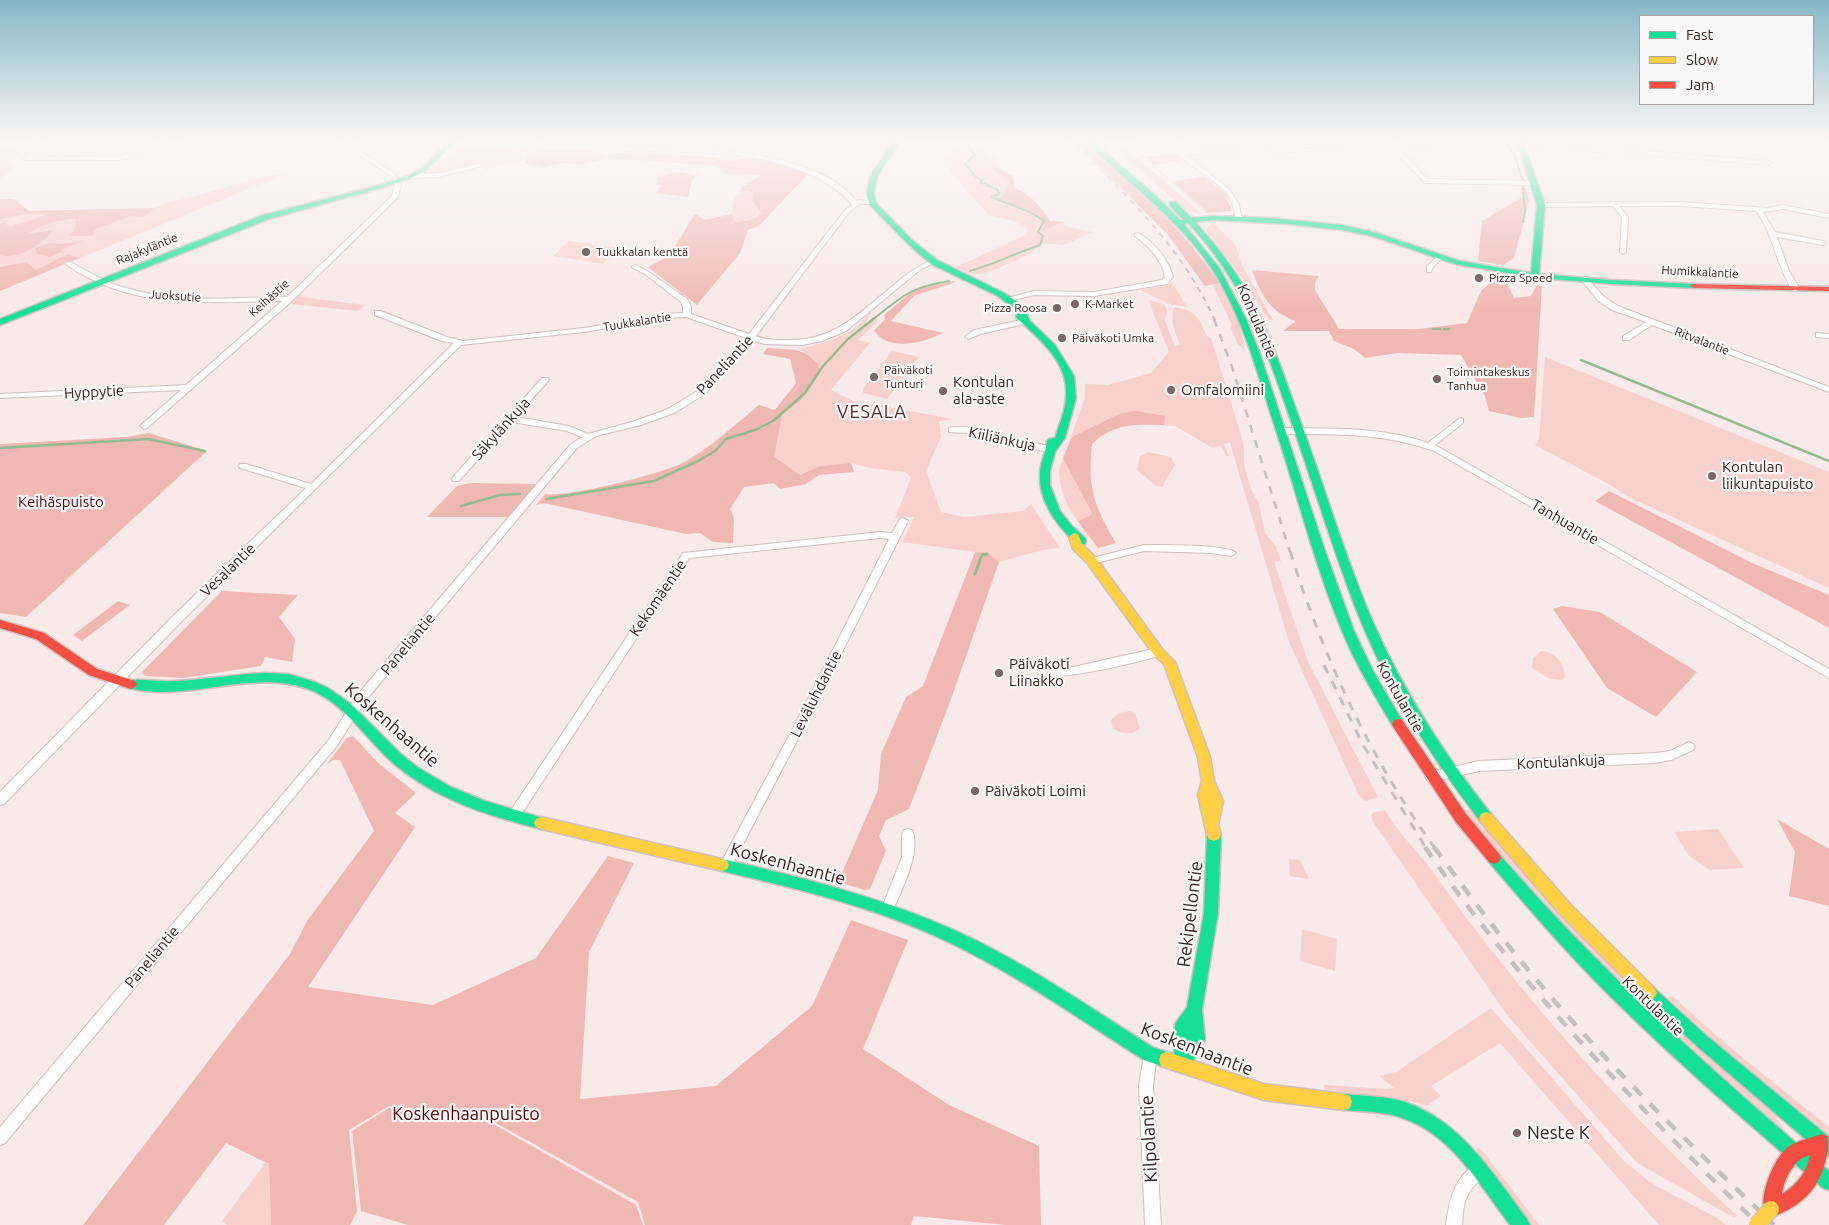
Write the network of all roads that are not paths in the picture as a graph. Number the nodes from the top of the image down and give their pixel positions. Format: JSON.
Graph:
{"nodes":[{"id":1,"x":345,"y":195,"type":"edge"},
{"id":2,"x":396,"y":195,"type":"edge"},
{"id":3,"x":848,"y":195,"type":"edge"},
{"id":4,"x":869,"y":195,"type":"edge"},
{"id":5,"x":1154,"y":195,"type":"edge"},
{"id":6,"x":1159,"y":195,"type":"edge"},
{"id":7,"x":1230,"y":195,"type":"edge"},
{"id":8,"x":1538,"y":195,"type":"edge"},
{"id":9,"x":873,"y":203,"type":"junction"},
{"id":10,"x":1614,"y":204,"type":"junction"},
{"id":11,"x":855,"y":205,"type":"junction"},
{"id":12,"x":1541,"y":205,"type":"junction"},
{"id":13,"x":1757,"y":208,"type":"junction"},
{"id":14,"x":1829,"y":216,"type":"edge"},
{"id":15,"x":1239,"y":220,"type":"junction"},
{"id":16,"x":1187,"y":222,"type":"junction"},
{"id":17,"x":1774,"y":234,"type":"junction"},
{"id":18,"x":1137,"y":235,"type":"dead end"},
{"id":19,"x":1823,"y":243,"type":"dead end"},
{"id":20,"x":1623,"y":252,"type":"dead end"},
{"id":21,"x":1441,"y":256,"type":"junction"},
{"id":22,"x":933,"y":262,"type":"junction"},
{"id":23,"x":68,"y":263,"type":"dead end"},
{"id":24,"x":635,"y":268,"type":"dead end"},
{"id":25,"x":1429,"y":270,"type":"dead end"},
{"id":26,"x":1534,"y":275,"type":"junction"},
{"id":27,"x":1585,"y":279,"type":"junction"},
{"id":28,"x":104,"y":281,"type":"junction"},
{"id":29,"x":1796,"y":289,"type":"junction"},
{"id":30,"x":1829,"y":289,"type":"edge"},
{"id":31,"x":289,"y":299,"type":"junction"},
{"id":32,"x":1011,"y":302,"type":"junction"},
{"id":33,"x":378,"y":313,"type":"dead end"},
{"id":34,"x":687,"y":315,"type":"junction"},
{"id":35,"x":1026,"y":321,"type":"junction"},
{"id":36,"x":0,"y":322,"type":"edge"},
{"id":37,"x":1652,"y":322,"type":"junction"},
{"id":38,"x":1819,"y":335,"type":"dead end"},
{"id":39,"x":1829,"y":336,"type":"edge"},
{"id":40,"x":751,"y":337,"type":"junction"},
{"id":41,"x":969,"y":337,"type":"dead end"},
{"id":42,"x":1626,"y":338,"type":"dead end"},
{"id":43,"x":458,"y":343,"type":"junction"},
{"id":44,"x":545,"y":380,"type":"dead end"},
{"id":45,"x":188,"y":387,"type":"junction"},
{"id":46,"x":1829,"y":390,"type":"edge"},
{"id":47,"x":0,"y":396,"type":"edge"},
{"id":48,"x":511,"y":419,"type":"junction"},
{"id":49,"x":1460,"y":421,"type":"dead end"},
{"id":50,"x":144,"y":426,"type":"dead end"},
{"id":51,"x":952,"y":430,"type":"dead end"},
{"id":52,"x":1282,"y":431,"type":"junction"},
{"id":53,"x":1300,"y":432,"type":"junction"},
{"id":54,"x":586,"y":436,"type":"junction"},
{"id":55,"x":1429,"y":446,"type":"junction"},
{"id":56,"x":1052,"y":450,"type":"junction"},
{"id":57,"x":243,"y":466,"type":"dead end"},
{"id":58,"x":456,"y":479,"type":"dead end"},
{"id":59,"x":312,"y":487,"type":"junction"},
{"id":60,"x":903,"y":521,"type":"dead end"},
{"id":61,"x":895,"y":537,"type":"junction"},
{"id":62,"x":1231,"y":553,"type":"dead end"},
{"id":63,"x":1092,"y":561,"type":"junction"},
{"id":64,"x":0,"y":624,"type":"edge"},
{"id":65,"x":1158,"y":652,"type":"junction"},
{"id":66,"x":1053,"y":672,"type":"dead end"},
{"id":67,"x":1829,"y":674,"type":"edge"},
{"id":68,"x":117,"y":681,"type":"junction"},
{"id":69,"x":354,"y":711,"type":"junction"},
{"id":70,"x":1689,"y":747,"type":"dead end"},
{"id":71,"x":1452,"y":772,"type":"junction"},
{"id":72,"x":1431,"y":777,"type":"junction"},
{"id":73,"x":0,"y":800,"type":"edge"},
{"id":74,"x":513,"y":817,"type":"junction"},
{"id":75,"x":908,"y":834,"type":"dead end"},
{"id":76,"x":726,"y":865,"type":"junction"},
{"id":77,"x":887,"y":910,"type":"junction"},
{"id":78,"x":1194,"y":1010,"type":"junction"},
{"id":79,"x":1150,"y":1054,"type":"junction"},
{"id":80,"x":1182,"y":1065,"type":"junction"},
{"id":81,"x":0,"y":1138,"type":"edge"},
{"id":82,"x":1825,"y":1145,"type":"edge"},
{"id":83,"x":1794,"y":1153,"type":"junction"},
{"id":84,"x":1479,"y":1171,"type":"junction"},
{"id":85,"x":1817,"y":1172,"type":"junction"},
{"id":86,"x":1829,"y":1182,"type":"edge"},
{"id":87,"x":1771,"y":1209,"type":"junction"},
{"id":88,"x":1153,"y":1225,"type":"edge"},
{"id":89,"x":1454,"y":1225,"type":"edge"},
{"id":90,"x":1521,"y":1225,"type":"edge"},
{"id":91,"x":1758,"y":1225,"type":"edge"}],
"edges":[{"from":1,"to":28,"type":"street","name":"Rajakyläntie"},
{"from":2,"to":31,"type":"street","name":"Keihästie"},
{"from":3,"to":11,"type":"street"},
{"from":4,"to":9,"type":"street"},
{"from":5,"to":16,"type":"street","name":"Kontulantie"},
{"from":6,"to":16,"type":"street","name":"Kontulantie"},
{"from":7,"to":15,"type":"street"},
{"from":8,"to":12,"type":"street"},
{"from":9,"to":11,"type":"street"},
{"from":9,"to":22,"type":"street"},
{"from":10,"to":12,"type":"street"},
{"from":10,"to":13,"type":"street"},
{"from":10,"to":20,"type":"street"},
{"from":11,"to":40,"type":"street","name":"Paneliantie"},
{"from":12,"to":26,"type":"street"},
{"from":13,"to":14,"type":"street"},
{"from":13,"to":17,"type":"street"},
{"from":15,"to":16,"type":"street","name":"Humikkalantie"},
{"from":15,"to":21,"type":"street","name":"Humikkalantie"},
{"from":16,"to":52,"type":"street","name":"Kontulantie"},
{"from":16,"to":53,"type":"street","name":"Kontulantie"},
{"from":17,"to":19,"type":"street"},
{"from":17,"to":29,"type":"street"},
{"from":18,"to":32,"type":"street"},
{"from":21,"to":25,"type":"street"},
{"from":21,"to":26,"type":"street","name":"Humikkalantie"},
{"from":22,"to":32,"type":"street"},
{"from":22,"to":40,"type":"street","name":"Tuukkalantie"},
{"from":23,"to":28,"type":"street","name":"Juoksutie"},
{"from":24,"to":34,"type":"street"},
{"from":26,"to":27,"type":"street","name":"Humikkalantie"},
{"from":27,"to":29,"type":"street","name":"Humikkalantie"},
{"from":27,"to":37,"type":"street","name":"Ritvalantie"},
{"from":28,"to":31,"type":"street","name":"Juoksutie"},
{"from":28,"to":36,"type":"street","name":"Rajakyläntie"},
{"from":29,"to":30,"type":"street","name":"Humikkalantie"},
{"from":31,"to":45,"type":"street","name":"Keihästie"},
{"from":32,"to":35,"type":"street","name":"Rekipellontie"},
{"from":33,"to":43,"type":"street","name":"Tuukkalantie"},
{"from":34,"to":40,"type":"street","name":"Tuukkalantie"},
{"from":34,"to":43,"type":"street","name":"Tuukkalantie"},
{"from":35,"to":41,"type":"street"},
{"from":35,"to":56,"type":"street","name":"Rekipellontie"},
{"from":37,"to":42,"type":"street"},
{"from":37,"to":46,"type":"street","name":"Ritvalantie"},
{"from":38,"to":39,"type":"street"},
{"from":40,"to":54,"type":"street","name":"Paneliantie"},
{"from":43,"to":59,"type":"street","name":"Vesalantie"},
{"from":44,"to":48,"type":"street","name":"Säkylänkuja"},
{"from":45,"to":47,"type":"street","name":"Hyppytie"},
{"from":45,"to":50,"type":"street","name":"Keihästie"},
{"from":48,"to":54,"type":"street"},
{"from":48,"to":58,"type":"street","name":"Säkylänkuja"},
{"from":49,"to":55,"type":"street"},
{"from":51,"to":56,"type":"street","name":"Kiiliänkuja"},
{"from":52,"to":53,"type":"street","name":"Tanhuantie"},
{"from":52,"to":72,"type":"street","name":"Kontulantie"},
{"from":53,"to":55,"type":"street","name":"Tanhuantie"},
{"from":53,"to":71,"type":"street","name":"Kontulantie"},
{"from":54,"to":69,"type":"street","name":"Paneliantie"},
{"from":55,"to":67,"type":"street","name":"Tanhuantie"},
{"from":56,"to":63,"type":"street","name":"Rekipellontie"},
{"from":57,"to":59,"type":"street"},
{"from":59,"to":68,"type":"street","name":"Vesalantie"},
{"from":60,"to":61,"type":"street","name":"Leväluhdantie"},
{"from":61,"to":74,"type":"street","name":"Kekomäentie"},
{"from":61,"to":76,"type":"street","name":"Leväluhdantie"},
{"from":62,"to":63,"type":"street"},
{"from":63,"to":65,"type":"street","name":"Rekipellontie"},
{"from":64,"to":68,"type":"street","name":"Koskenhaantie"},
{"from":65,"to":66,"type":"street"},
{"from":65,"to":78,"type":"street","name":"Rekipellontie"},
{"from":68,"to":69,"type":"street","name":"Koskenhaantie"},
{"from":68,"to":73,"type":"street","name":"Vesalantie"},
{"from":69,"to":74,"type":"street","name":"Koskenhaantie"},
{"from":69,"to":81,"type":"street","name":"Paneliantie"},
{"from":70,"to":71,"type":"street","name":"Kontulankuja"},
{"from":71,"to":72,"type":"street","name":"Kontulankuja"},
{"from":71,"to":82,"type":"street","name":"Kontulantie"},
{"from":72,"to":83,"type":"street","name":"Kontulantie"},
{"from":74,"to":76,"type":"street","name":"Koskenhaantie"},
{"from":75,"to":77,"type":"street"},
{"from":76,"to":77,"type":"street","name":"Koskenhaantie"},
{"from":77,"to":79,"type":"street","name":"Koskenhaantie"},
{"from":78,"to":80,"type":"street","name":"Rekipellontie"},
{"from":78,"to":80,"type":"street","name":"Rekipellontie"},
{"from":79,"to":80,"type":"street","name":"Koskenhaantie"},
{"from":79,"to":88,"type":"street","name":"Kilpolantie"},
{"from":80,"to":84,"type":"street","name":"Koskenhaantie"},
{"from":82,"to":83,"type":"street"},
{"from":82,"to":85,"type":"street"},
{"from":83,"to":85,"type":"street","name":"Kontulantie"},
{"from":83,"to":87,"type":"street"},
{"from":84,"to":89,"type":"street"},
{"from":84,"to":90,"type":"street","name":"Koskenhaantie"},
{"from":85,"to":86,"type":"street","name":"Kontulantie"},
{"from":85,"to":87,"type":"street"},
{"from":87,"to":91,"type":"street","bridge":true}]}
